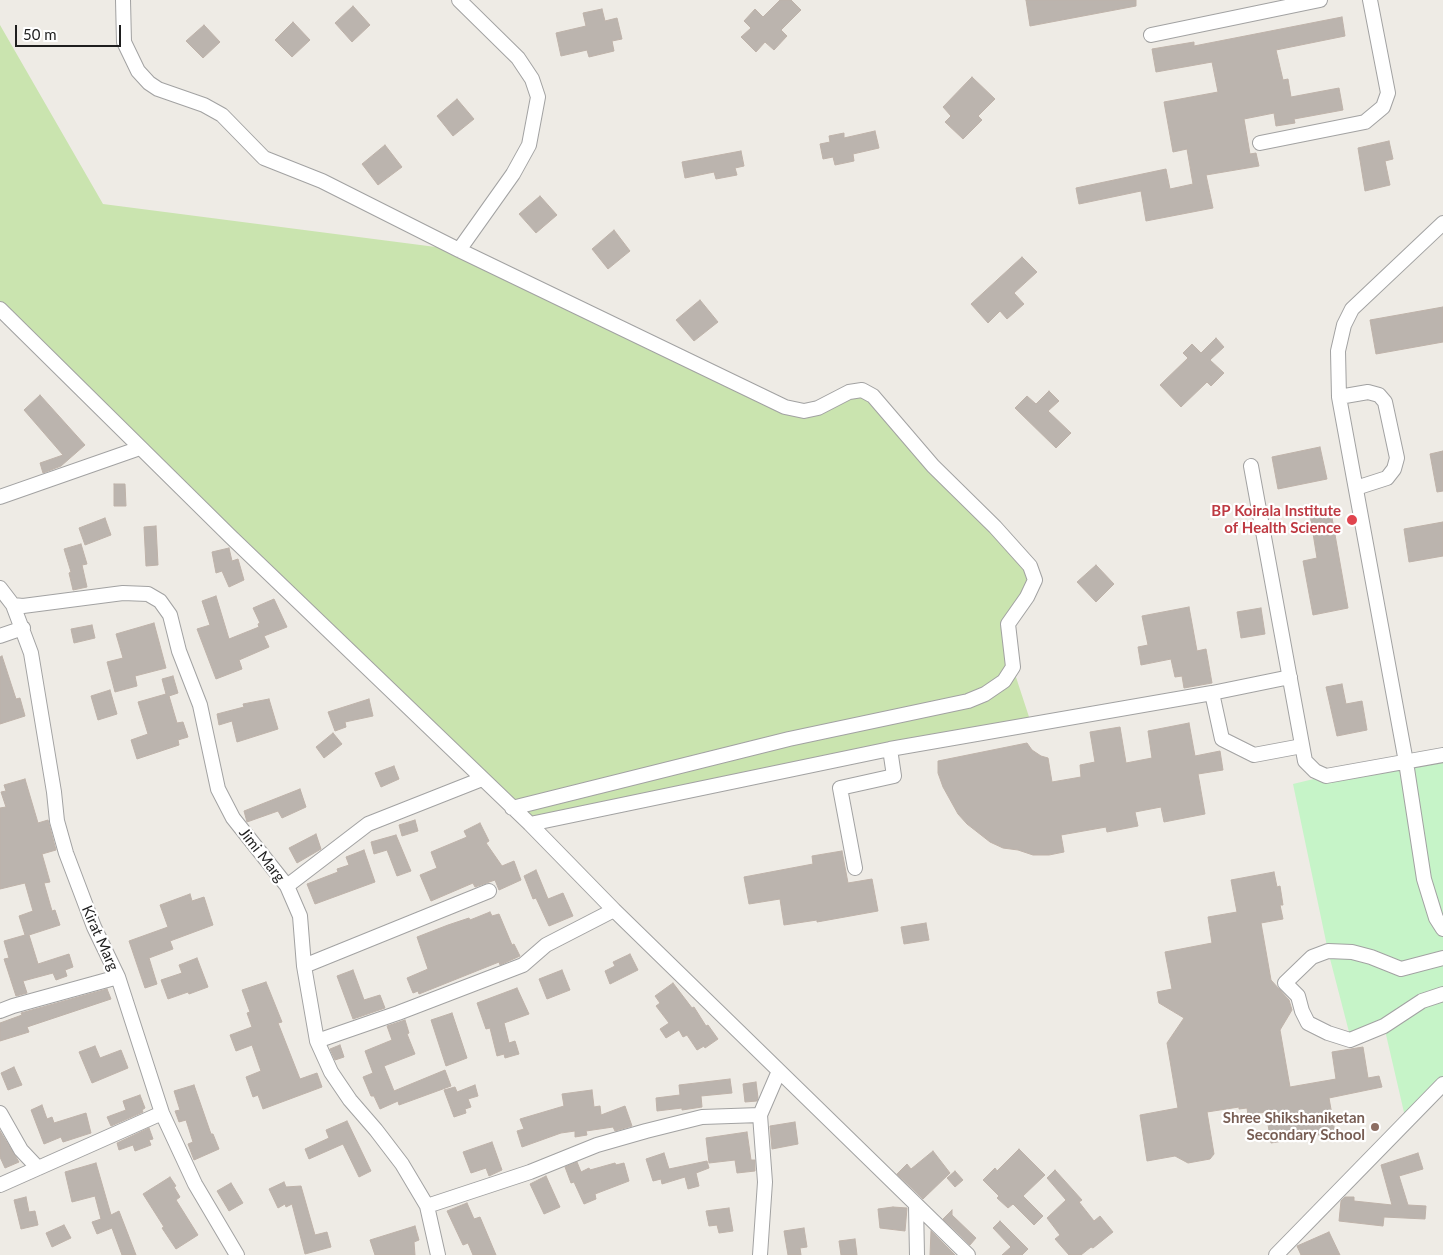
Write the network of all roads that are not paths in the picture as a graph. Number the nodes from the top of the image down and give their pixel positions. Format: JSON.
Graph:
{"nodes":[{"id":1,"x":123,"y":0,"type":"edge"},
{"id":2,"x":459,"y":0,"type":"edge"},
{"id":3,"x":1320,"y":0,"type":"edge"},
{"id":4,"x":1370,"y":0,"type":"edge"},
{"id":5,"x":1151,"y":34,"type":"dead end"},
{"id":6,"x":1260,"y":143,"type":"dead end"},
{"id":7,"x":1443,"y":223,"type":"edge"},
{"id":8,"x":459,"y":250,"type":"junction"},
{"id":9,"x":0,"y":310,"type":"edge"},
{"id":10,"x":1338,"y":397,"type":"junction"},
{"id":11,"x":140,"y":448,"type":"junction"},
{"id":12,"x":1251,"y":466,"type":"dead end"},
{"id":13,"x":1356,"y":488,"type":"junction"},
{"id":14,"x":0,"y":497,"type":"edge"},
{"id":15,"x":0,"y":588,"type":"edge"},
{"id":16,"x":13,"y":604,"type":"junction"},
{"id":17,"x":23,"y":628,"type":"junction"},
{"id":18,"x":0,"y":636,"type":"edge"},
{"id":19,"x":1290,"y":678,"type":"junction"},
{"id":20,"x":1212,"y":693,"type":"junction"},
{"id":21,"x":1302,"y":746,"type":"junction"},
{"id":22,"x":890,"y":748,"type":"junction"},
{"id":23,"x":1443,"y":755,"type":"edge"},
{"id":24,"x":1406,"y":762,"type":"junction"},
{"id":25,"x":482,"y":779,"type":"junction"},
{"id":26,"x":512,"y":808,"type":"junction"},
{"id":27,"x":530,"y":824,"type":"junction"},
{"id":28,"x":855,"y":868,"type":"dead end"},
{"id":29,"x":287,"y":886,"type":"junction"},
{"id":30,"x":489,"y":891,"type":"dead end"},
{"id":31,"x":614,"y":910,"type":"junction"},
{"id":32,"x":1443,"y":929,"type":"edge"},
{"id":33,"x":1443,"y":958,"type":"edge"},
{"id":34,"x":304,"y":966,"type":"junction"},
{"id":35,"x":118,"y":977,"type":"junction"},
{"id":36,"x":1443,"y":994,"type":"edge"},
{"id":37,"x":0,"y":1011,"type":"edge"},
{"id":38,"x":316,"y":1041,"type":"junction"},
{"id":39,"x":779,"y":1071,"type":"junction"},
{"id":40,"x":1443,"y":1084,"type":"edge"},
{"id":41,"x":0,"y":1113,"type":"edge"},
{"id":42,"x":162,"y":1113,"type":"junction"},
{"id":43,"x":760,"y":1115,"type":"junction"},
{"id":44,"x":38,"y":1168,"type":"junction"},
{"id":45,"x":0,"y":1185,"type":"edge"},
{"id":46,"x":916,"y":1205,"type":"junction"},
{"id":47,"x":427,"y":1206,"type":"junction"},
{"id":48,"x":237,"y":1255,"type":"edge"},
{"id":49,"x":438,"y":1255,"type":"edge"},
{"id":50,"x":760,"y":1255,"type":"edge"},
{"id":51,"x":918,"y":1255,"type":"edge"},
{"id":52,"x":968,"y":1255,"type":"edge"},
{"id":53,"x":1276,"y":1255,"type":"edge"}],
"edges":[{"from":1,"to":8,"type":"street"},
{"from":2,"to":8,"type":"street"},
{"from":3,"to":5,"type":"street"},
{"from":4,"to":6,"type":"street"},
{"from":7,"to":10,"type":"street"},
{"from":8,"to":26,"type":"street"},
{"from":9,"to":11,"type":"street"},
{"from":10,"to":13,"type":"street"},
{"from":10,"to":13,"type":"street"},
{"from":11,"to":14,"type":"street"},
{"from":11,"to":25,"type":"street"},
{"from":12,"to":19,"type":"street"},
{"from":13,"to":24,"type":"street"},
{"from":15,"to":16,"type":"street"},
{"from":16,"to":17,"type":"street","name":"Kirat Marg"},
{"from":16,"to":29,"type":"street","name":"Jimi Marg"},
{"from":17,"to":18,"type":"street"},
{"from":17,"to":35,"type":"street","name":"Kirat Marg"},
{"from":19,"to":20,"type":"street"},
{"from":19,"to":21,"type":"street"},
{"from":20,"to":21,"type":"street"},
{"from":20,"to":22,"type":"street"},
{"from":21,"to":24,"type":"street"},
{"from":22,"to":27,"type":"street"},
{"from":22,"to":28,"type":"street"},
{"from":23,"to":24,"type":"street"},
{"from":24,"to":32,"type":"street"},
{"from":25,"to":26,"type":"street"},
{"from":25,"to":29,"type":"street"},
{"from":26,"to":27,"type":"street"},
{"from":27,"to":31,"type":"street"},
{"from":29,"to":34,"type":"street","name":"Jimi Marg"},
{"from":30,"to":34,"type":"street"},
{"from":31,"to":38,"type":"street"},
{"from":31,"to":39,"type":"street"},
{"from":33,"to":36,"type":"street"},
{"from":34,"to":38,"type":"street","name":"Jimi Marg"},
{"from":35,"to":37,"type":"street"},
{"from":35,"to":42,"type":"street","name":"Kirat Marg"},
{"from":38,"to":47,"type":"street","name":"Jimi Marg"},
{"from":39,"to":43,"type":"street"},
{"from":39,"to":46,"type":"street"},
{"from":40,"to":53,"type":"street"},
{"from":41,"to":44,"type":"street"},
{"from":42,"to":44,"type":"street"},
{"from":42,"to":48,"type":"street","name":"Kirat Marg"},
{"from":43,"to":47,"type":"street"},
{"from":43,"to":50,"type":"street"},
{"from":44,"to":45,"type":"street"},
{"from":46,"to":51,"type":"street"},
{"from":46,"to":52,"type":"street"},
{"from":47,"to":49,"type":"street","name":"Jimi Marg"}]}
